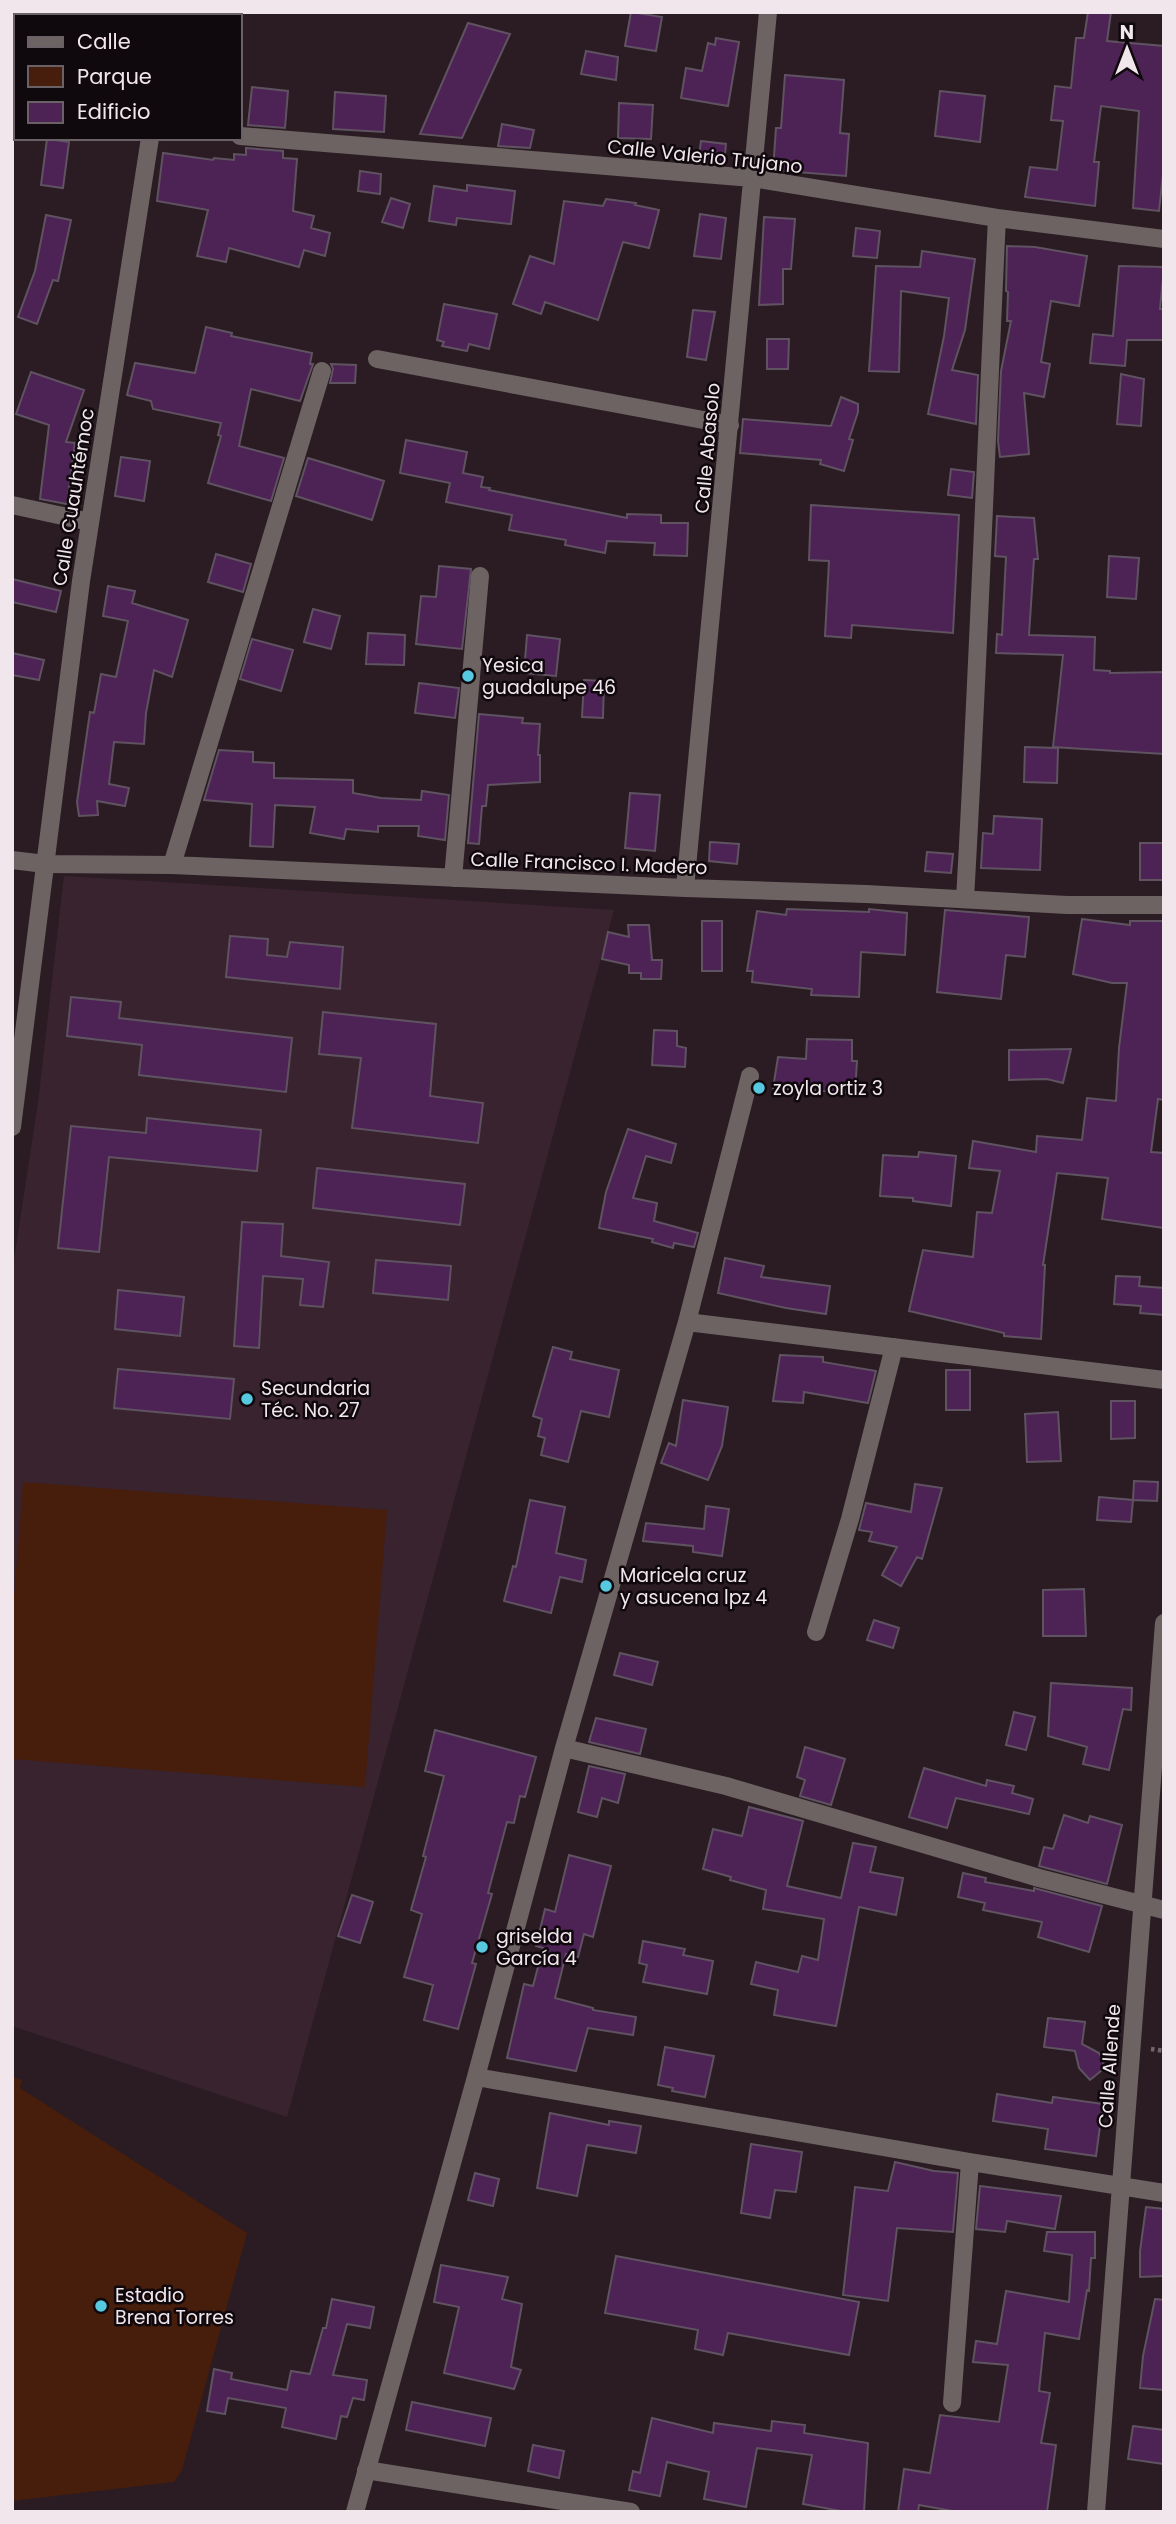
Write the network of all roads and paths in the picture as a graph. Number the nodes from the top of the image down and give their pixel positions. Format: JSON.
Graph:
{"nodes":[{"id":1,"x":768,"y":12,"type":"edge"},
{"id":2,"x":242,"y":136,"type":"edge"},
{"id":3,"x":150,"y":140,"type":"edge"},
{"id":4,"x":752,"y":178,"type":"junction"},
{"id":5,"x":998,"y":218,"type":"junction"},
{"id":6,"x":1164,"y":239,"type":"edge"},
{"id":7,"x":377,"y":359,"type":"dead end"},
{"id":8,"x":322,"y":371,"type":"dead end"},
{"id":9,"x":730,"y":425,"type":"junction"},
{"id":10,"x":12,"y":505,"type":"edge"},
{"id":11,"x":90,"y":522,"type":"junction"},
{"id":12,"x":480,"y":576,"type":"dead end"},
{"id":13,"x":12,"y":860,"type":"edge"},
{"id":14,"x":45,"y":864,"type":"junction"},
{"id":15,"x":172,"y":865,"type":"junction"},
{"id":16,"x":453,"y":878,"type":"junction"},
{"id":17,"x":685,"y":888,"type":"junction"},
{"id":18,"x":965,"y":899,"type":"junction"},
{"id":19,"x":1164,"y":905,"type":"edge"},
{"id":20,"x":750,"y":1076,"type":"dead end"},
{"id":21,"x":12,"y":1127,"type":"edge"},
{"id":22,"x":687,"y":1322,"type":"junction"},
{"id":23,"x":894,"y":1347,"type":"junction"},
{"id":24,"x":1164,"y":1380,"type":"edge"},
{"id":25,"x":1164,"y":1623,"type":"edge"},
{"id":26,"x":816,"y":1632,"type":"dead end"},
{"id":27,"x":564,"y":1748,"type":"junction"},
{"id":28,"x":1144,"y":1905,"type":"junction"},
{"id":29,"x":1164,"y":1910,"type":"edge"},
{"id":30,"x":476,"y":2077,"type":"junction"},
{"id":31,"x":970,"y":2162,"type":"junction"},
{"id":32,"x":1122,"y":2186,"type":"junction"},
{"id":33,"x":1164,"y":2193,"type":"edge"},
{"id":34,"x":952,"y":2403,"type":"dead end"},
{"id":35,"x":366,"y":2470,"type":"junction"},
{"id":36,"x":355,"y":2512,"type":"edge"},
{"id":37,"x":631,"y":2512,"type":"edge"},
{"id":38,"x":1096,"y":2512,"type":"edge"}],
"edges":[{"from":1,"to":4,"type":"street","name":"Calle Abasolo"},
{"from":2,"to":4,"type":"street","name":"Calle Valerio Trujano"},
{"from":3,"to":11,"type":"street","name":"Calle Cuauhtémoc"},
{"from":4,"to":5,"type":"street","name":"Calle Valerio Trujano"},
{"from":4,"to":9,"type":"street","name":"Calle Abasolo"},
{"from":5,"to":6,"type":"street","name":"Calle Valerio Trujano"},
{"from":5,"to":18,"type":"street"},
{"from":7,"to":9,"type":"street"},
{"from":8,"to":15,"type":"street"},
{"from":9,"to":17,"type":"street","name":"Calle Abasolo"},
{"from":10,"to":11,"type":"street"},
{"from":11,"to":14,"type":"street","name":"Calle Cuauhtémoc"},
{"from":12,"to":16,"type":"street"},
{"from":13,"to":14,"type":"street","name":"Calle Francisco I. Madero"},
{"from":14,"to":15,"type":"street","name":"Calle Francisco I. Madero"},
{"from":14,"to":21,"type":"street","name":"Calle Cuauhtémoc"},
{"from":15,"to":16,"type":"street","name":"Calle Francisco I. Madero"},
{"from":16,"to":17,"type":"street","name":"Calle Francisco I. Madero"},
{"from":17,"to":18,"type":"street","name":"Calle Francisco I. Madero"},
{"from":18,"to":19,"type":"street","name":"Calle Francisco I. Madero"},
{"from":20,"to":22,"type":"street"},
{"from":22,"to":23,"type":"street"},
{"from":22,"to":27,"type":"street"},
{"from":23,"to":24,"type":"street"},
{"from":23,"to":26,"type":"street"},
{"from":25,"to":28,"type":"street","name":"Calle Allende"},
{"from":27,"to":28,"type":"street"},
{"from":27,"to":30,"type":"street"},
{"from":28,"to":29,"type":"street"},
{"from":28,"to":32,"type":"street","name":"Calle Allende"},
{"from":30,"to":31,"type":"street"},
{"from":30,"to":35,"type":"street"},
{"from":31,"to":32,"type":"street"},
{"from":31,"to":34,"type":"street"},
{"from":32,"to":33,"type":"street"},
{"from":32,"to":38,"type":"street","name":"Calle Allende"},
{"from":35,"to":36,"type":"street"},
{"from":35,"to":37,"type":"street"}]}
